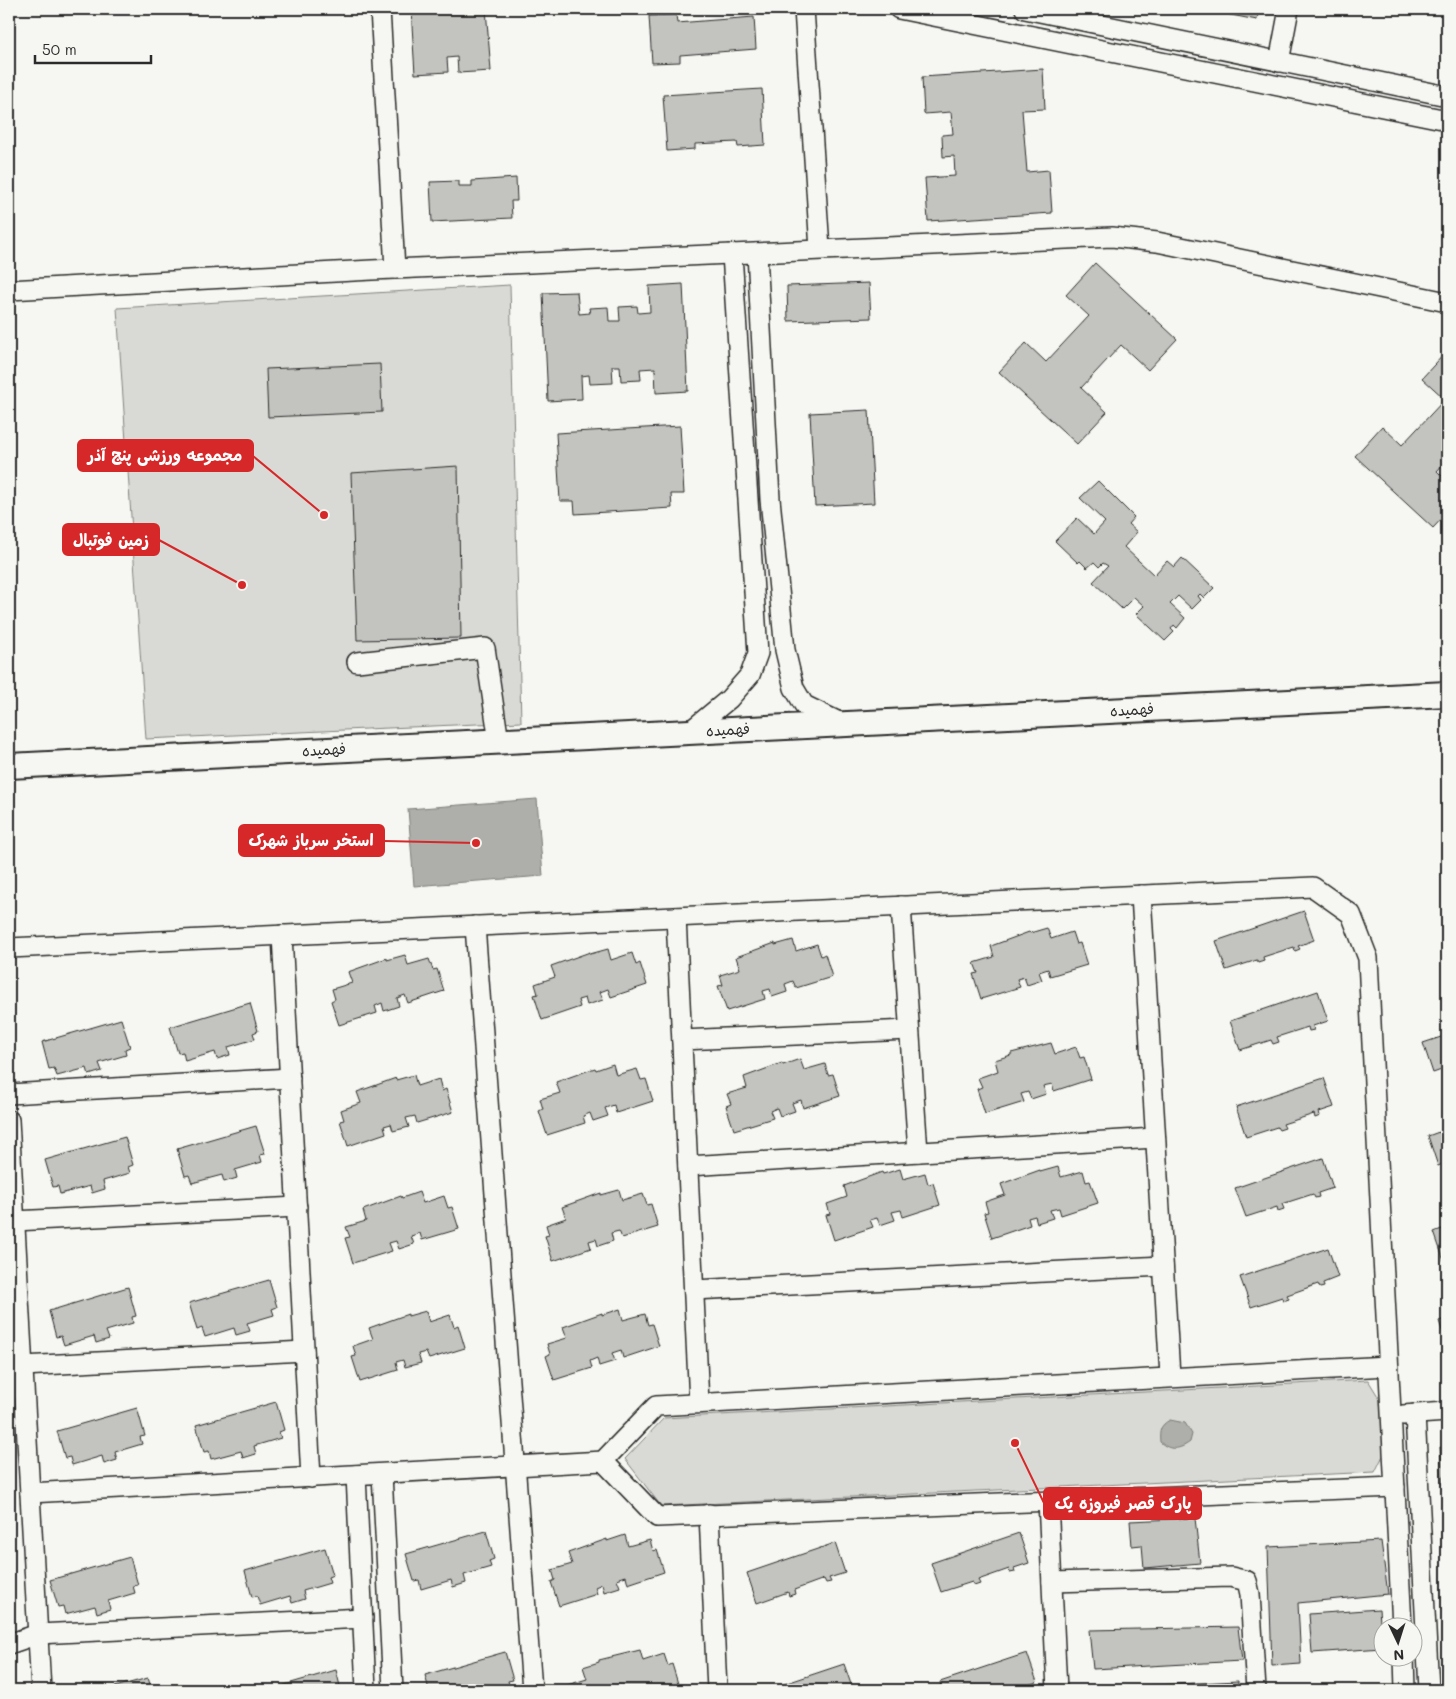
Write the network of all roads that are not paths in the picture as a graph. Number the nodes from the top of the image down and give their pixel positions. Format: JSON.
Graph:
{"nodes":[{"id":1,"x":380,"y":9,"type":"edge"},
{"id":2,"x":804,"y":9,"type":"edge"},
{"id":3,"x":899,"y":9,"type":"edge"},
{"id":4,"x":1025,"y":9,"type":"edge"},
{"id":5,"x":1289,"y":9,"type":"edge"},
{"id":6,"x":1279,"y":62,"type":"junction"},
{"id":7,"x":1447,"y":96,"type":"edge"},
{"id":8,"x":1447,"y":120,"type":"edge"},
{"id":9,"x":820,"y":249,"type":"junction"},
{"id":10,"x":757,"y":253,"type":"junction"},
{"id":11,"x":732,"y":254,"type":"junction"},
{"id":12,"x":394,"y":269,"type":"junction"},
{"id":13,"x":9,"y":290,"type":"edge"},
{"id":14,"x":1447,"y":302,"type":"edge"},
{"id":15,"x":357,"y":662,"type":"dead end"},
{"id":16,"x":1447,"y":694,"type":"edge"},
{"id":17,"x":844,"y":724,"type":"junction"},
{"id":18,"x":689,"y":732,"type":"junction"},
{"id":19,"x":499,"y":742,"type":"junction"},
{"id":20,"x":9,"y":766,"type":"edge"},
{"id":21,"x":1141,"y":895,"type":"junction"},
{"id":22,"x":900,"y":906,"type":"junction"},
{"id":23,"x":676,"y":917,"type":"junction"},
{"id":24,"x":475,"y":926,"type":"junction"},
{"id":25,"x":282,"y":935,"type":"junction"},
{"id":26,"x":9,"y":948,"type":"edge"},
{"id":27,"x":909,"y":1030,"type":"junction"},
{"id":28,"x":682,"y":1040,"type":"junction"},
{"id":29,"x":290,"y":1078,"type":"junction"},
{"id":30,"x":9,"y":1094,"type":"edge"},
{"id":31,"x":9,"y":1120,"type":"edge"},
{"id":32,"x":1155,"y":1138,"type":"junction"},
{"id":33,"x":918,"y":1152,"type":"junction"},
{"id":34,"x":688,"y":1166,"type":"junction"},
{"id":35,"x":297,"y":1207,"type":"junction"},
{"id":36,"x":14,"y":1220,"type":"junction"},
{"id":37,"x":1163,"y":1266,"type":"junction"},
{"id":38,"x":694,"y":1290,"type":"junction"},
{"id":39,"x":304,"y":1351,"type":"junction"},
{"id":40,"x":23,"y":1366,"type":"junction"},
{"id":41,"x":1388,"y":1366,"type":"junction"},
{"id":42,"x":1170,"y":1376,"type":"junction"},
{"id":43,"x":699,"y":1403,"type":"junction"},
{"id":44,"x":1447,"y":1412,"type":"edge"},
{"id":45,"x":1415,"y":1414,"type":"junction"},
{"id":46,"x":1392,"y":1416,"type":"junction"},
{"id":47,"x":603,"y":1461,"type":"junction"},
{"id":48,"x":515,"y":1466,"type":"junction"},
{"id":49,"x":382,"y":1474,"type":"junction"},
{"id":50,"x":356,"y":1475,"type":"junction"},
{"id":51,"x":311,"y":1478,"type":"junction"},
{"id":52,"x":1395,"y":1487,"type":"junction"},
{"id":53,"x":30,"y":1494,"type":"junction"},
{"id":54,"x":1048,"y":1501,"type":"junction"},
{"id":55,"x":709,"y":1514,"type":"junction"},
{"id":56,"x":1052,"y":1582,"type":"junction"},
{"id":57,"x":1401,"y":1616,"type":"edge"},
{"id":58,"x":363,"y":1618,"type":"junction"},
{"id":59,"x":38,"y":1634,"type":"junction"},
{"id":60,"x":9,"y":1644,"type":"edge"},
{"id":61,"x":1405,"y":1666,"type":"edge"},
{"id":62,"x":41,"y":1690,"type":"edge"},
{"id":63,"x":366,"y":1690,"type":"edge"},
{"id":64,"x":394,"y":1690,"type":"edge"},
{"id":65,"x":532,"y":1690,"type":"edge"},
{"id":66,"x":717,"y":1690,"type":"edge"},
{"id":67,"x":1057,"y":1690,"type":"edge"},
{"id":68,"x":1256,"y":1690,"type":"edge"},
{"id":69,"x":1406,"y":1690,"type":"edge"},
{"id":70,"x":1429,"y":1690,"type":"edge"}],
"edges":[{"from":1,"to":12,"type":"street"},
{"from":2,"to":9,"type":"street"},
{"from":3,"to":8,"type":"street"},
{"from":4,"to":6,"type":"street"},
{"from":5,"to":6,"type":"street"},
{"from":6,"to":7,"type":"street"},
{"from":9,"to":10,"type":"street"},
{"from":9,"to":14,"type":"street"},
{"from":10,"to":11,"type":"street"},
{"from":10,"to":17,"type":"street"},
{"from":11,"to":12,"type":"street"},
{"from":11,"to":18,"type":"street"},
{"from":12,"to":13,"type":"street"},
{"from":15,"to":19,"type":"street"},
{"from":16,"to":17,"type":"main road","name":"فهمیده"},
{"from":17,"to":18,"type":"main road","name":"فهمیده"},
{"from":18,"to":19,"type":"main road","name":"فهمیده"},
{"from":19,"to":20,"type":"main road","name":"فهمیده"},
{"from":21,"to":22,"type":"street"},
{"from":21,"to":32,"type":"street"},
{"from":21,"to":41,"type":"street"},
{"from":22,"to":23,"type":"street"},
{"from":22,"to":27,"type":"street"},
{"from":23,"to":24,"type":"street"},
{"from":23,"to":28,"type":"street"},
{"from":24,"to":25,"type":"street"},
{"from":24,"to":48,"type":"street"},
{"from":25,"to":26,"type":"street"},
{"from":25,"to":29,"type":"street"},
{"from":27,"to":28,"type":"street"},
{"from":27,"to":33,"type":"street"},
{"from":28,"to":34,"type":"street"},
{"from":29,"to":30,"type":"street"},
{"from":29,"to":35,"type":"street"},
{"from":31,"to":36,"type":"street"},
{"from":32,"to":33,"type":"street"},
{"from":32,"to":37,"type":"street"},
{"from":33,"to":34,"type":"street"},
{"from":34,"to":38,"type":"street"},
{"from":35,"to":36,"type":"street"},
{"from":35,"to":39,"type":"street"},
{"from":36,"to":40,"type":"street"},
{"from":37,"to":38,"type":"street"},
{"from":37,"to":42,"type":"street"},
{"from":38,"to":43,"type":"street"},
{"from":39,"to":40,"type":"street"},
{"from":39,"to":51,"type":"street"},
{"from":40,"to":53,"type":"street"},
{"from":41,"to":42,"type":"street"},
{"from":41,"to":46,"type":"street"},
{"from":42,"to":43,"type":"street"},
{"from":43,"to":47,"type":"street"},
{"from":44,"to":45,"type":"street"},
{"from":45,"to":46,"type":"street"},
{"from":45,"to":70,"type":"street"},
{"from":46,"to":52,"type":"street"},
{"from":47,"to":48,"type":"street"},
{"from":47,"to":55,"type":"street"},
{"from":48,"to":49,"type":"street"},
{"from":48,"to":65,"type":"street"},
{"from":49,"to":50,"type":"street"},
{"from":49,"to":64,"type":"street"},
{"from":50,"to":51,"type":"street"},
{"from":50,"to":58,"type":"street"},
{"from":51,"to":53,"type":"street"},
{"from":52,"to":54,"type":"street"},
{"from":52,"to":57,"type":"street"},
{"from":53,"to":59,"type":"street"},
{"from":54,"to":55,"type":"street"},
{"from":54,"to":56,"type":"street"},
{"from":55,"to":66,"type":"street"},
{"from":56,"to":67,"type":"street"},
{"from":56,"to":68,"type":"street"},
{"from":58,"to":59,"type":"street"},
{"from":58,"to":63,"type":"street"},
{"from":59,"to":60,"type":"street"},
{"from":59,"to":62,"type":"street"},
{"from":61,"to":69,"type":"street"}]}
